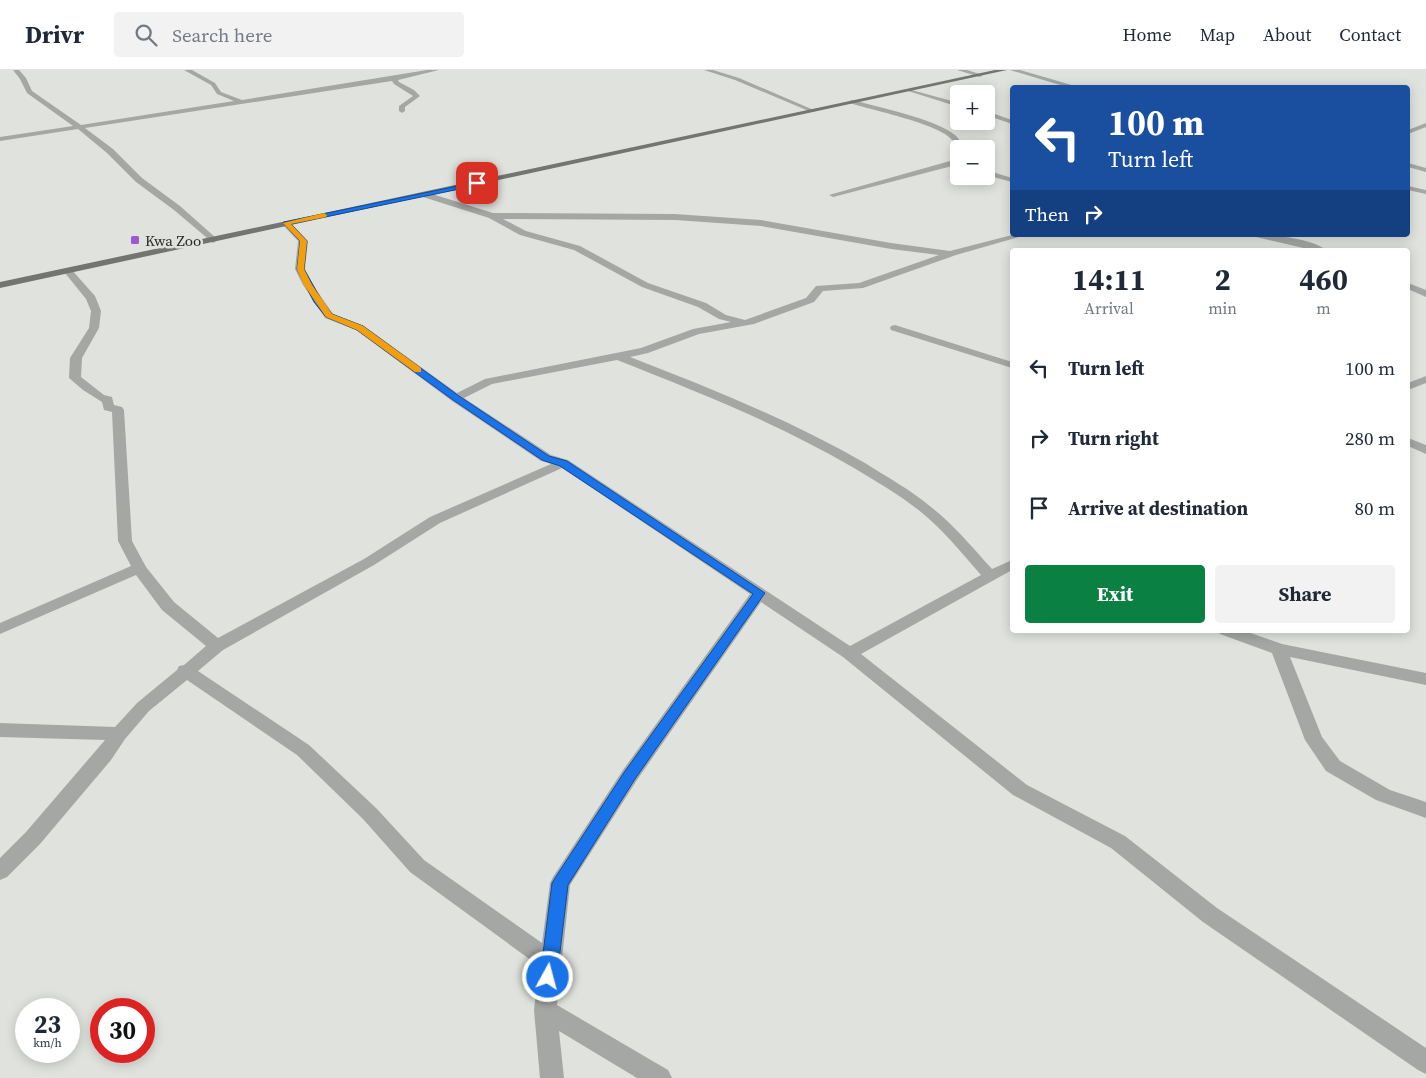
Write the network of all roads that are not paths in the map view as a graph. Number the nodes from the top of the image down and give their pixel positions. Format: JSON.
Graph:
{"nodes":[{"id":1,"x":16,"y":70,"type":"edge"},
{"id":2,"x":187,"y":70,"type":"edge"},
{"id":3,"x":436,"y":70,"type":"edge"},
{"id":4,"x":707,"y":70,"type":"edge"},
{"id":5,"x":960,"y":70,"type":"edge"},
{"id":6,"x":1004,"y":70,"type":"edge"},
{"id":7,"x":1013,"y":70,"type":"edge"},
{"id":8,"x":738,"y":71,"type":"dead end"},
{"id":9,"x":383,"y":74,"type":"dead end"},
{"id":10,"x":721,"y":74,"type":"junction"},
{"id":11,"x":980,"y":75,"type":"junction"},
{"id":12,"x":394,"y":78,"type":"junction"},
{"id":13,"x":1068,"y":85,"type":"edge"},
{"id":14,"x":910,"y":90,"type":"junction"},
{"id":15,"x":241,"y":102,"type":"junction"},
{"id":16,"x":852,"y":102,"type":"junction"},
{"id":17,"x":950,"y":102,"type":"edge"},
{"id":18,"x":402,"y":111,"type":"dead end"},
{"id":19,"x":813,"y":111,"type":"junction"},
{"id":20,"x":995,"y":116,"type":"edge"},
{"id":21,"x":1010,"y":121,"type":"edge"},
{"id":22,"x":1426,"y":125,"type":"edge"},
{"id":23,"x":80,"y":127,"type":"junction"},
{"id":24,"x":1410,"y":131,"type":"edge"},
{"id":25,"x":0,"y":139,"type":"edge"},
{"id":26,"x":955,"y":140,"type":"edge"},
{"id":27,"x":950,"y":163,"type":"edge"},
{"id":28,"x":1410,"y":166,"type":"edge"},
{"id":29,"x":1426,"y":170,"type":"edge"},
{"id":30,"x":995,"y":175,"type":"edge"},
{"id":31,"x":1010,"y":179,"type":"edge"},
{"id":32,"x":1410,"y":188,"type":"edge"},
{"id":33,"x":1426,"y":192,"type":"edge"},
{"id":34,"x":426,"y":194,"type":"junction"},
{"id":35,"x":833,"y":195,"type":"dead end"},
{"id":36,"x":492,"y":216,"type":"junction"},
{"id":37,"x":286,"y":223,"type":"junction"},
{"id":38,"x":1014,"y":237,"type":"edge"},
{"id":39,"x":1270,"y":237,"type":"edge"},
{"id":40,"x":213,"y":240,"type":"junction"},
{"id":41,"x":1314,"y":248,"type":"edge"},
{"id":42,"x":953,"y":253,"type":"junction"},
{"id":43,"x":68,"y":271,"type":"junction"},
{"id":44,"x":0,"y":285,"type":"edge"},
{"id":45,"x":1410,"y":287,"type":"edge"},
{"id":46,"x":1426,"y":294,"type":"edge"},
{"id":47,"x":750,"y":322,"type":"junction"},
{"id":48,"x":895,"y":328,"type":"dead end"},
{"id":49,"x":618,"y":356,"type":"junction"},
{"id":50,"x":1010,"y":364,"type":"edge"},
{"id":51,"x":1426,"y":378,"type":"edge"},
{"id":52,"x":1410,"y":386,"type":"edge"},
{"id":53,"x":456,"y":398,"type":"junction"},
{"id":54,"x":1410,"y":443,"type":"edge"},
{"id":55,"x":1426,"y":450,"type":"edge"},
{"id":56,"x":563,"y":464,"type":"junction"},
{"id":57,"x":1010,"y":565,"type":"edge"},
{"id":58,"x":139,"y":568,"type":"junction"},
{"id":59,"x":991,"y":576,"type":"junction"},
{"id":60,"x":759,"y":593,"type":"junction"},
{"id":61,"x":0,"y":629,"type":"edge"},
{"id":62,"x":1234,"y":633,"type":"edge"},
{"id":63,"x":217,"y":646,"type":"junction"},
{"id":64,"x":1279,"y":649,"type":"junction"},
{"id":65,"x":849,"y":653,"type":"junction"},
{"id":66,"x":186,"y":670,"type":"junction"},
{"id":67,"x":1426,"y":679,"type":"edge"},
{"id":68,"x":0,"y":730,"type":"edge"},
{"id":69,"x":119,"y":734,"type":"junction"},
{"id":70,"x":1426,"y":810,"type":"edge"},
{"id":71,"x":0,"y":871,"type":"edge"},
{"id":72,"x":550,"y":961,"type":"junction"},
{"id":73,"x":545,"y":1010,"type":"junction"},
{"id":74,"x":1426,"y":1062,"type":"edge"},
{"id":75,"x":552,"y":1078,"type":"edge"},
{"id":76,"x":660,"y":1078,"type":"edge"}],
"edges":[{"from":1,"to":23,"type":"street"},
{"from":2,"to":15,"type":"street"},
{"from":3,"to":12,"type":"street"},
{"from":4,"to":10,"type":"street"},
{"from":5,"to":11,"type":"street"},
{"from":6,"to":11,"type":"main road"},
{"from":7,"to":13,"type":"street"},
{"from":8,"to":10,"type":"street"},
{"from":9,"to":12,"type":"street"},
{"from":10,"to":19,"type":"street"},
{"from":11,"to":14,"type":"main road"},
{"from":12,"to":15,"type":"street"},
{"from":12,"to":18,"type":"street"},
{"from":14,"to":16,"type":"main road"},
{"from":14,"to":17,"type":"street"},
{"from":15,"to":23,"type":"street"},
{"from":16,"to":19,"type":"main road"},
{"from":16,"to":26,"type":"street"},
{"from":19,"to":34,"type":"main road"},
{"from":20,"to":21,"type":"street"},
{"from":22,"to":24,"type":"street"},
{"from":23,"to":25,"type":"street"},
{"from":23,"to":40,"type":"street"},
{"from":27,"to":35,"type":"street"},
{"from":28,"to":29,"type":"street"},
{"from":30,"to":31,"type":"street"},
{"from":32,"to":33,"type":"street"},
{"from":34,"to":36,"type":"street"},
{"from":34,"to":37,"type":"main road"},
{"from":36,"to":42,"type":"street"},
{"from":36,"to":47,"type":"street"},
{"from":37,"to":40,"type":"main road"},
{"from":37,"to":53,"type":"street"},
{"from":38,"to":42,"type":"street"},
{"from":39,"to":41,"type":"street"},
{"from":40,"to":43,"type":"main road"},
{"from":42,"to":47,"type":"street"},
{"from":43,"to":44,"type":"main road"},
{"from":43,"to":58,"type":"street"},
{"from":45,"to":46,"type":"street"},
{"from":47,"to":49,"type":"street"},
{"from":48,"to":50,"type":"street"},
{"from":49,"to":53,"type":"street"},
{"from":49,"to":59,"type":"street"},
{"from":51,"to":52,"type":"street"},
{"from":53,"to":56,"type":"street"},
{"from":54,"to":55,"type":"street"},
{"from":56,"to":60,"type":"street"},
{"from":56,"to":63,"type":"street"},
{"from":57,"to":59,"type":"street"},
{"from":58,"to":61,"type":"street"},
{"from":58,"to":63,"type":"street"},
{"from":59,"to":65,"type":"street"},
{"from":60,"to":65,"type":"street"},
{"from":60,"to":72,"type":"street"},
{"from":62,"to":64,"type":"street"},
{"from":63,"to":66,"type":"street"},
{"from":64,"to":67,"type":"street"},
{"from":64,"to":70,"type":"street"},
{"from":65,"to":74,"type":"street"},
{"from":66,"to":69,"type":"street"},
{"from":66,"to":72,"type":"street"},
{"from":68,"to":69,"type":"street"},
{"from":69,"to":71,"type":"street"},
{"from":72,"to":73,"type":"street"},
{"from":73,"to":75,"type":"street"},
{"from":73,"to":76,"type":"street"}]}
